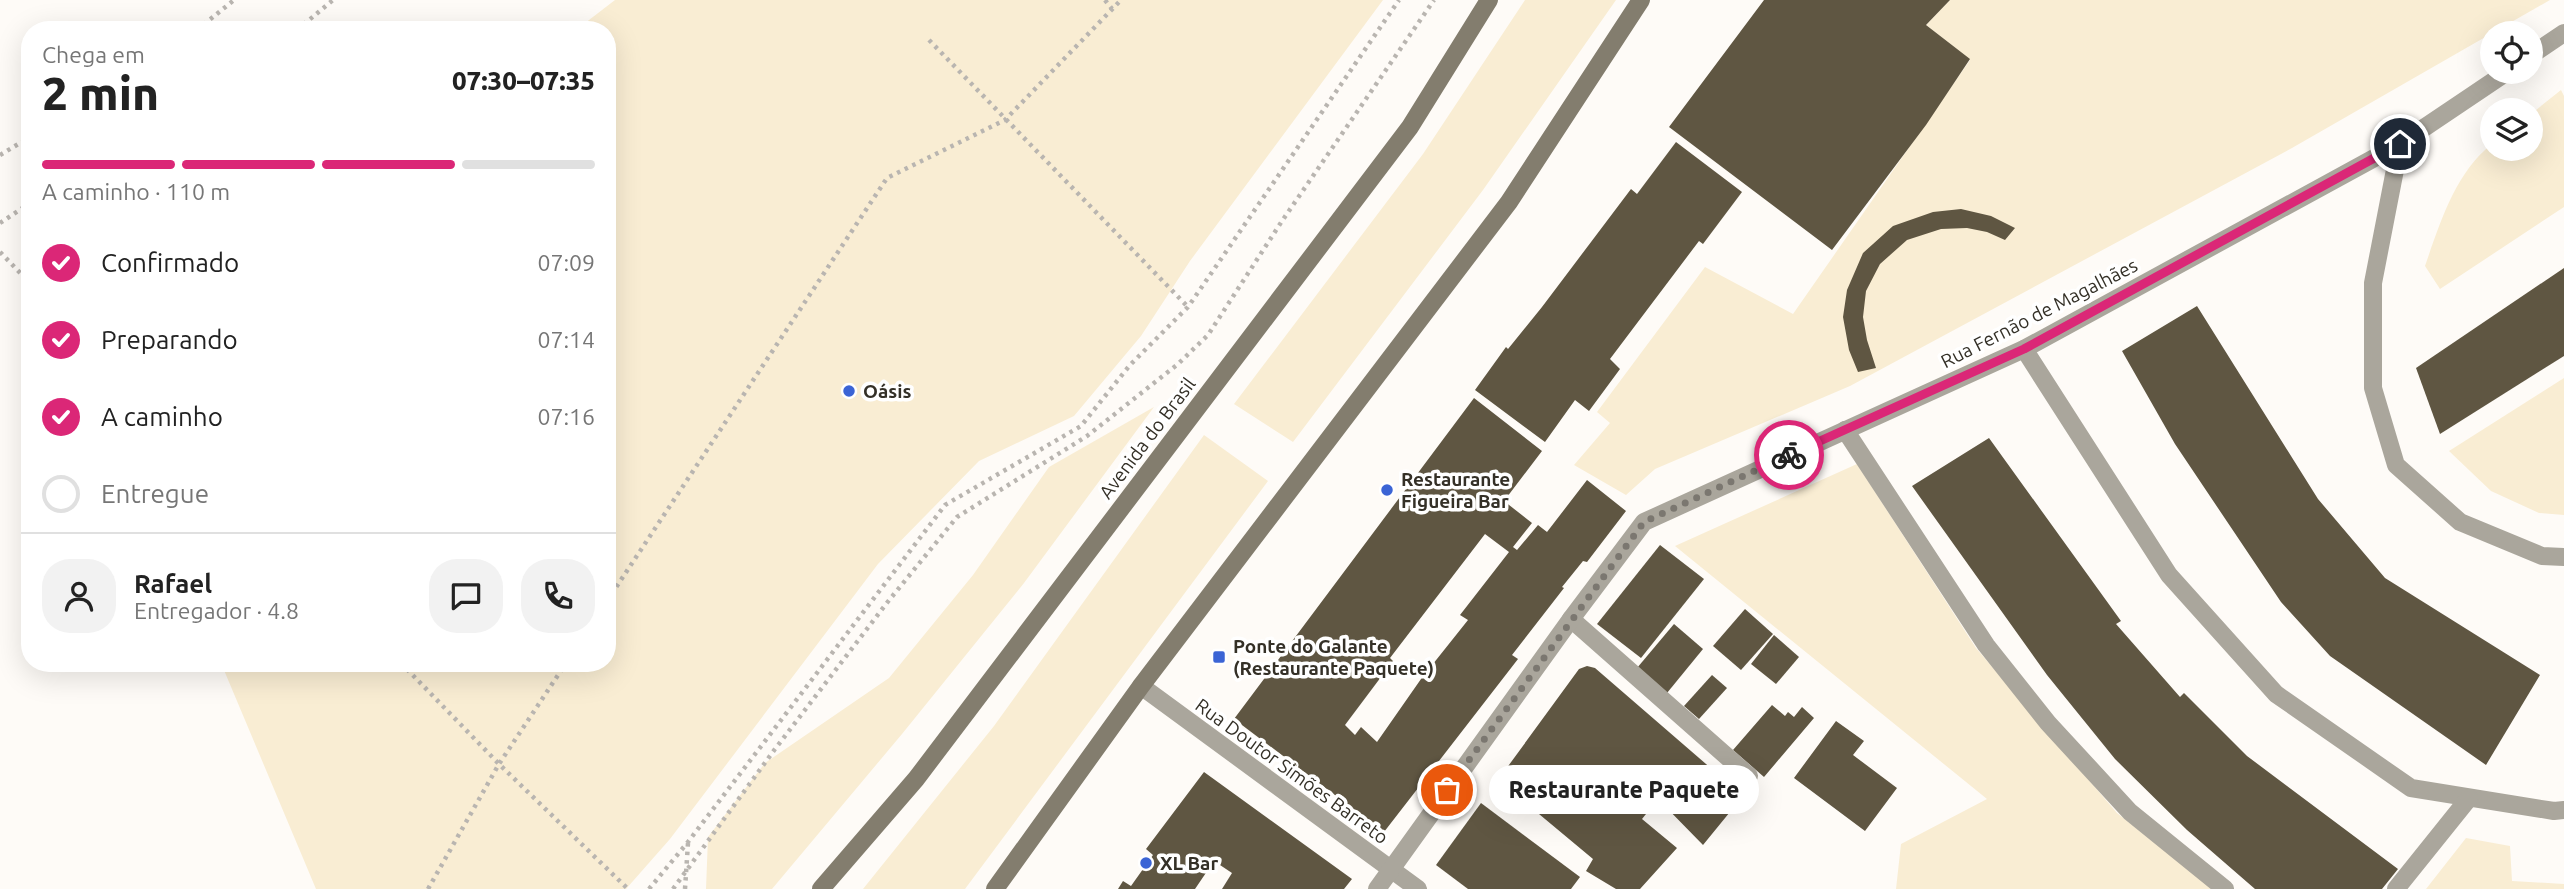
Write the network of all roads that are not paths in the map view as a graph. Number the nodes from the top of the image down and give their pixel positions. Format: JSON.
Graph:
{"nodes":[{"id":1,"x":1489,"y":0,"type":"edge"},
{"id":2,"x":1641,"y":0,"type":"edge"},
{"id":3,"x":2564,"y":33,"type":"edge"},
{"id":4,"x":2543,"y":47,"type":"edge"},
{"id":5,"x":2489,"y":84,"type":"edge"},
{"id":6,"x":2400,"y":144,"type":"junction"},
{"id":7,"x":2024,"y":349,"type":"junction"},
{"id":8,"x":1845,"y":430,"type":"junction"},
{"id":9,"x":2564,"y":557,"type":"edge"},
{"id":10,"x":1571,"y":619,"type":"junction"},
{"id":11,"x":1141,"y":686,"type":"junction"},
{"id":12,"x":1749,"y":776,"type":"dead end"},
{"id":13,"x":2469,"y":797,"type":"junction"},
{"id":14,"x":2564,"y":810,"type":"edge"},
{"id":15,"x":1390,"y":869,"type":"junction"},
{"id":16,"x":1002,"y":886,"type":"edge"},
{"id":17,"x":821,"y":889,"type":"edge"},
{"id":18,"x":1377,"y":889,"type":"edge"},
{"id":19,"x":1418,"y":889,"type":"edge"},
{"id":20,"x":2225,"y":889,"type":"edge"},
{"id":21,"x":2396,"y":889,"type":"edge"}],
"edges":[{"from":1,"to":17,"type":"main road","name":"Avenida do Brasil"},
{"from":2,"to":11,"type":"main road"},
{"from":3,"to":4,"type":"street"},
{"from":5,"to":6,"type":"street","name":"Rua Fernão de Magalhães"},
{"from":6,"to":7,"type":"street","name":"Rua Fernão de Magalhães"},
{"from":6,"to":9,"type":"street"},
{"from":7,"to":8,"type":"street","name":"Rua Fernão de Magalhães"},
{"from":7,"to":13,"type":"street"},
{"from":8,"to":10,"type":"street","name":"Rua Fernão de Magalhães"},
{"from":8,"to":20,"type":"street"},
{"from":10,"to":12,"type":"street"},
{"from":10,"to":15,"type":"street","name":"Rua Fernão de Magalhães"},
{"from":11,"to":15,"type":"street","name":"Rua Doutor Simões Barreto"},
{"from":11,"to":16,"type":"main road"},
{"from":13,"to":14,"type":"street"},
{"from":13,"to":21,"type":"street"},
{"from":15,"to":18,"type":"street","name":"Rua Fernão de Magalhães"},
{"from":15,"to":19,"type":"street","name":"Rua Doutor Simões Barreto"}]}
